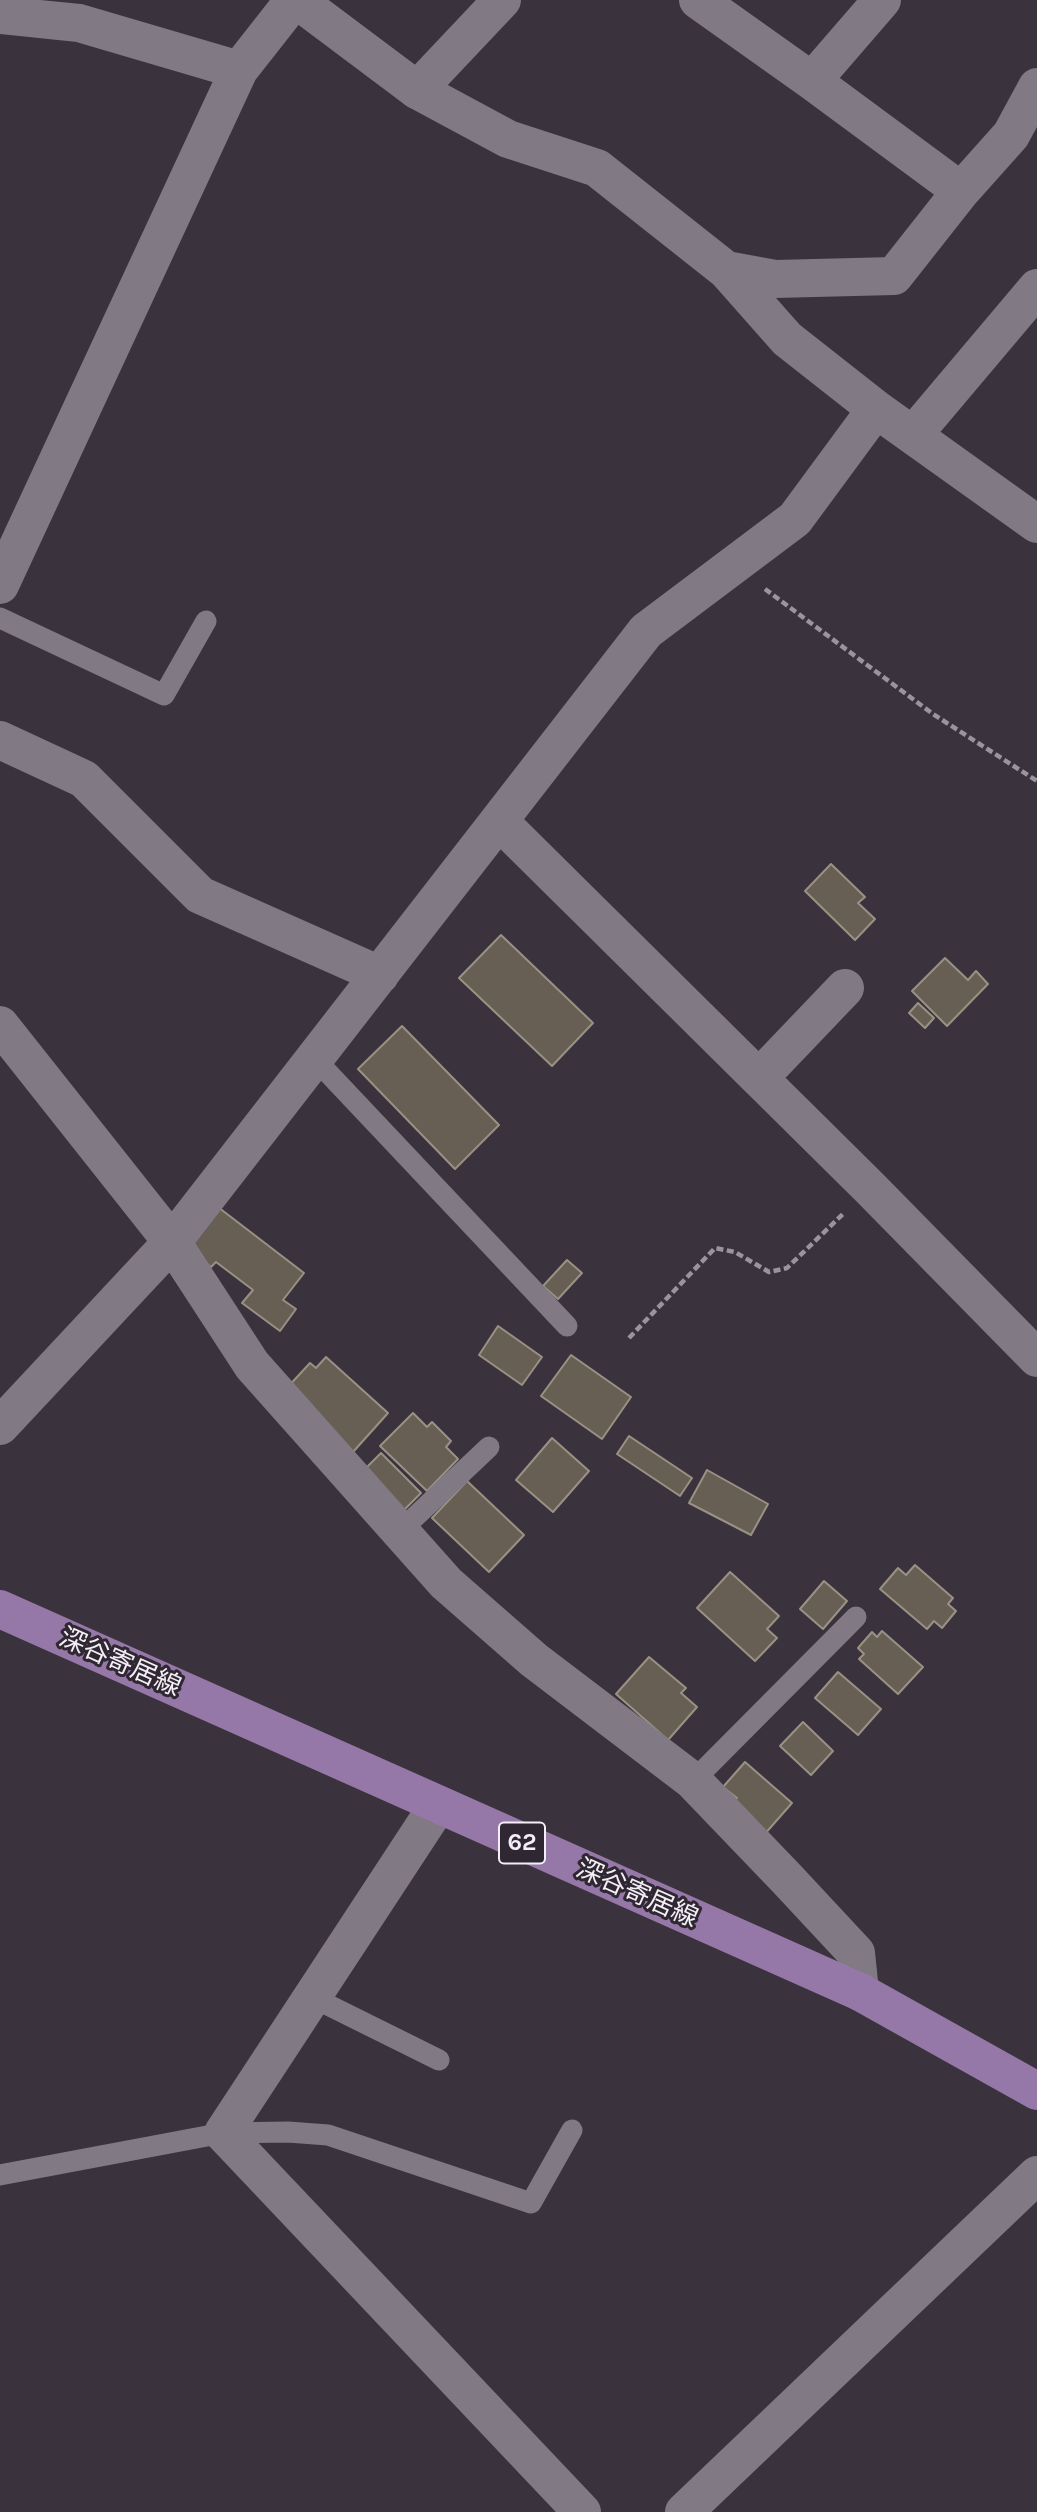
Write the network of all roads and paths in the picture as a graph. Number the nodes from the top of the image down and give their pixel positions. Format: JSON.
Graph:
{"nodes":[{"id":1,"x":295,"y":0,"type":"edge"},
{"id":2,"x":502,"y":0,"type":"edge"},
{"id":3,"x":698,"y":0,"type":"edge"},
{"id":4,"x":882,"y":0,"type":"edge"},
{"id":5,"x":0,"y":15,"type":"edge"},
{"id":6,"x":239,"y":70,"type":"junction"},
{"id":7,"x":812,"y":80,"type":"junction"},
{"id":8,"x":1037,"y":87,"type":"edge"},
{"id":9,"x":418,"y":90,"type":"junction"},
{"id":10,"x":961,"y":191,"type":"junction"},
{"id":11,"x":726,"y":270,"type":"junction"},
{"id":12,"x":1037,"y":288,"type":"edge"},
{"id":13,"x":876,"y":409,"type":"junction"},
{"id":14,"x":913,"y":435,"type":"junction"},
{"id":15,"x":1037,"y":524,"type":"edge"},
{"id":16,"x":733,"y":565,"type":"junction"},
{"id":17,"x":0,"y":584,"type":"edge"},
{"id":18,"x":0,"y":618,"type":"edge"},
{"id":19,"x":206,"y":621,"type":"dead end"},
{"id":20,"x":0,"y":740,"type":"edge"},
{"id":21,"x":1037,"y":781,"type":"edge"},
{"id":22,"x":499,"y":821,"type":"junction"},
{"id":23,"x":380,"y":975,"type":"junction"},
{"id":24,"x":845,"y":988,"type":"dead end"},
{"id":25,"x":0,"y":1025,"type":"edge"},
{"id":26,"x":315,"y":1059,"type":"junction"},
{"id":27,"x":759,"y":1078,"type":"junction"},
{"id":28,"x":870,"y":1188,"type":"junction"},
{"id":29,"x":172,"y":1242,"type":"junction"},
{"id":30,"x":567,"y":1326,"type":"dead end"},
{"id":31,"x":629,"y":1338,"type":"dead end"},
{"id":32,"x":1037,"y":1358,"type":"edge"},
{"id":33,"x":0,"y":1426,"type":"edge"},
{"id":34,"x":489,"y":1447,"type":"dead end"},
{"id":35,"x":400,"y":1531,"type":"junction"},
{"id":36,"x":0,"y":1609,"type":"edge"},
{"id":37,"x":856,"y":1617,"type":"dead end"},
{"id":38,"x":693,"y":1781,"type":"junction"},
{"id":39,"x":438,"y":1805,"type":"junction"},
{"id":40,"x":860,"y":1992,"type":"junction"},
{"id":41,"x":312,"y":1997,"type":"junction"},
{"id":42,"x":439,"y":2060,"type":"dead end"},
{"id":43,"x":1037,"y":2091,"type":"edge"},
{"id":44,"x":572,"y":2130,"type":"dead end"},
{"id":45,"x":223,"y":2133,"type":"junction"},
{"id":46,"x":0,"y":2175,"type":"edge"},
{"id":47,"x":1037,"y":2175,"type":"edge"},
{"id":48,"x":582,"y":2512,"type":"edge"},
{"id":49,"x":684,"y":2512,"type":"edge"}],
"edges":[{"from":1,"to":6,"type":"street"},
{"from":1,"to":9,"type":"street"},
{"from":2,"to":9,"type":"street"},
{"from":3,"to":7,"type":"street"},
{"from":4,"to":7,"type":"street"},
{"from":5,"to":6,"type":"street"},
{"from":6,"to":17,"type":"street"},
{"from":7,"to":10,"type":"street"},
{"from":8,"to":10,"type":"street"},
{"from":9,"to":11,"type":"street"},
{"from":10,"to":11,"type":"street"},
{"from":11,"to":13,"type":"street"},
{"from":12,"to":14,"type":"street"},
{"from":13,"to":14,"type":"street"},
{"from":13,"to":16,"type":"street"},
{"from":14,"to":15,"type":"street"},
{"from":16,"to":21,"type":"path"},
{"from":16,"to":22,"type":"street"},
{"from":18,"to":19,"type":"lane"},
{"from":20,"to":23,"type":"street"},
{"from":22,"to":23,"type":"street"},
{"from":22,"to":27,"type":"street"},
{"from":23,"to":26,"type":"street"},
{"from":24,"to":27,"type":"street"},
{"from":25,"to":29,"type":"street"},
{"from":26,"to":29,"type":"street"},
{"from":26,"to":30,"type":"lane"},
{"from":27,"to":28,"type":"street"},
{"from":28,"to":31,"type":"path"},
{"from":28,"to":32,"type":"street"},
{"from":29,"to":33,"type":"street"},
{"from":29,"to":35,"type":"street"},
{"from":34,"to":35,"type":"lane"},
{"from":35,"to":38,"type":"street"},
{"from":36,"to":39,"type":"main road","name":"深谷寄居線","number":"62"},
{"from":37,"to":38,"type":"lane"},
{"from":38,"to":40,"type":"street"},
{"from":39,"to":40,"type":"main road","name":"深谷寄居線","number":"62"},
{"from":39,"to":41,"type":"street"},
{"from":40,"to":43,"type":"main road","name":"深谷寄居線","number":"62"},
{"from":41,"to":42,"type":"lane"},
{"from":41,"to":45,"type":"street"},
{"from":44,"to":45,"type":"lane"},
{"from":45,"to":46,"type":"lane"},
{"from":45,"to":48,"type":"street"},
{"from":47,"to":49,"type":"street"}]}
